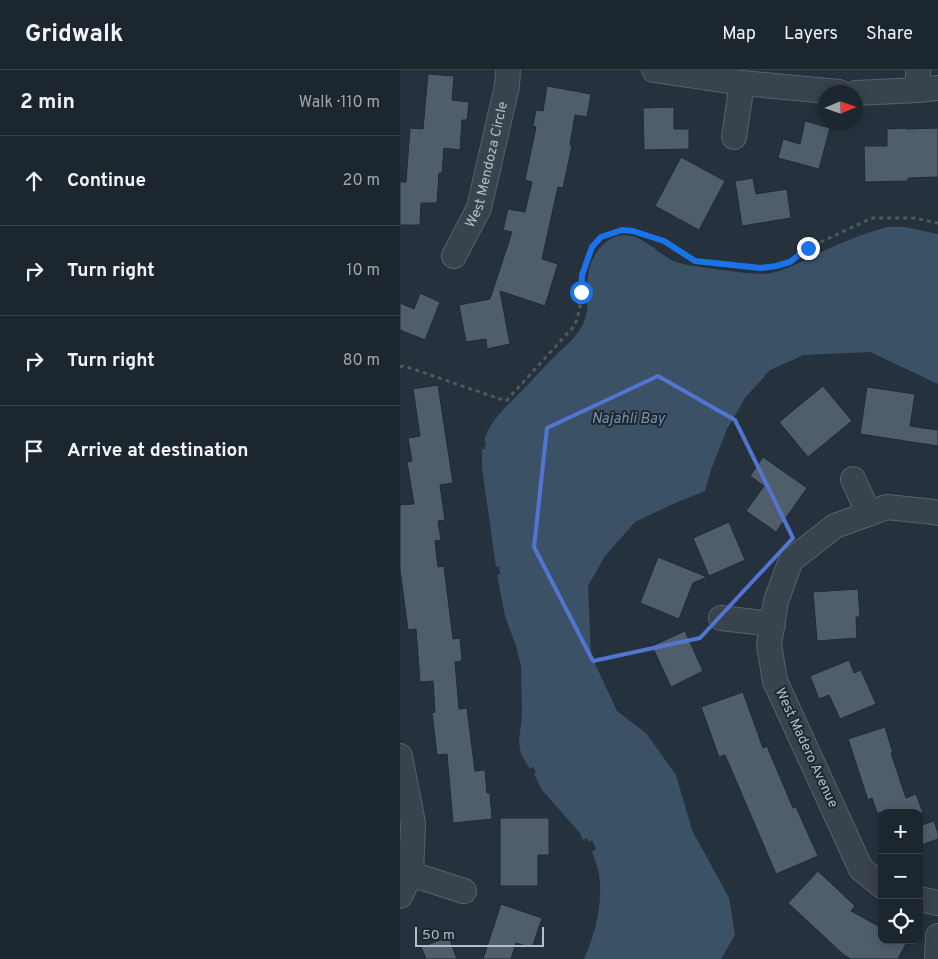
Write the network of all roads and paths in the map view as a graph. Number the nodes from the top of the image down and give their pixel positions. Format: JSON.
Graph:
{"nodes":[{"id":1,"x":508,"y":70,"type":"edge"},
{"id":2,"x":654,"y":70,"type":"edge"},
{"id":3,"x":726,"y":77,"type":"edge"},
{"id":4,"x":925,"y":83,"type":"edge"},
{"id":5,"x":818,"y":89,"type":"edge"},
{"id":6,"x":863,"y":92,"type":"edge"},
{"id":7,"x":734,"y":137,"type":"dead end"},
{"id":8,"x":938,"y":223,"type":"edge"},
{"id":9,"x":454,"y":256,"type":"dead end"},
{"id":10,"x":400,"y":367,"type":"edge"},
{"id":11,"x":853,"y":479,"type":"dead end"},
{"id":12,"x":878,"y":510,"type":"junction"},
{"id":13,"x":938,"y":513,"type":"edge"},
{"id":14,"x":721,"y":618,"type":"dead end"},
{"id":15,"x":773,"y":624,"type":"junction"},
{"id":16,"x":400,"y":756,"type":"edge"},
{"id":17,"x":410,"y":874,"type":"junction"},
{"id":18,"x":878,"y":883,"type":"edge"},
{"id":19,"x":464,"y":891,"type":"dead end"},
{"id":20,"x":400,"y":896,"type":"edge"},
{"id":21,"x":923,"y":900,"type":"edge"},
{"id":22,"x":938,"y":902,"type":"edge"},
{"id":23,"x":938,"y":936,"type":"edge"},
{"id":24,"x":937,"y":959,"type":"edge"}],
"edges":[{"from":1,"to":9,"type":"street","name":"West Mendoza Circle"},
{"from":2,"to":3,"type":"street"},
{"from":3,"to":5,"type":"street"},
{"from":3,"to":7,"type":"street"},
{"from":4,"to":6,"type":"street"},
{"from":8,"to":10,"type":"path"},
{"from":11,"to":12,"type":"street"},
{"from":12,"to":13,"type":"street"},
{"from":12,"to":15,"type":"street","name":"West Madero Avenue"},
{"from":14,"to":15,"type":"street"},
{"from":15,"to":18,"type":"street","name":"West Madero Avenue"},
{"from":16,"to":17,"type":"street"},
{"from":17,"to":19,"type":"street"},
{"from":17,"to":20,"type":"street"},
{"from":21,"to":22,"type":"street"},
{"from":23,"to":24,"type":"street"}]}
